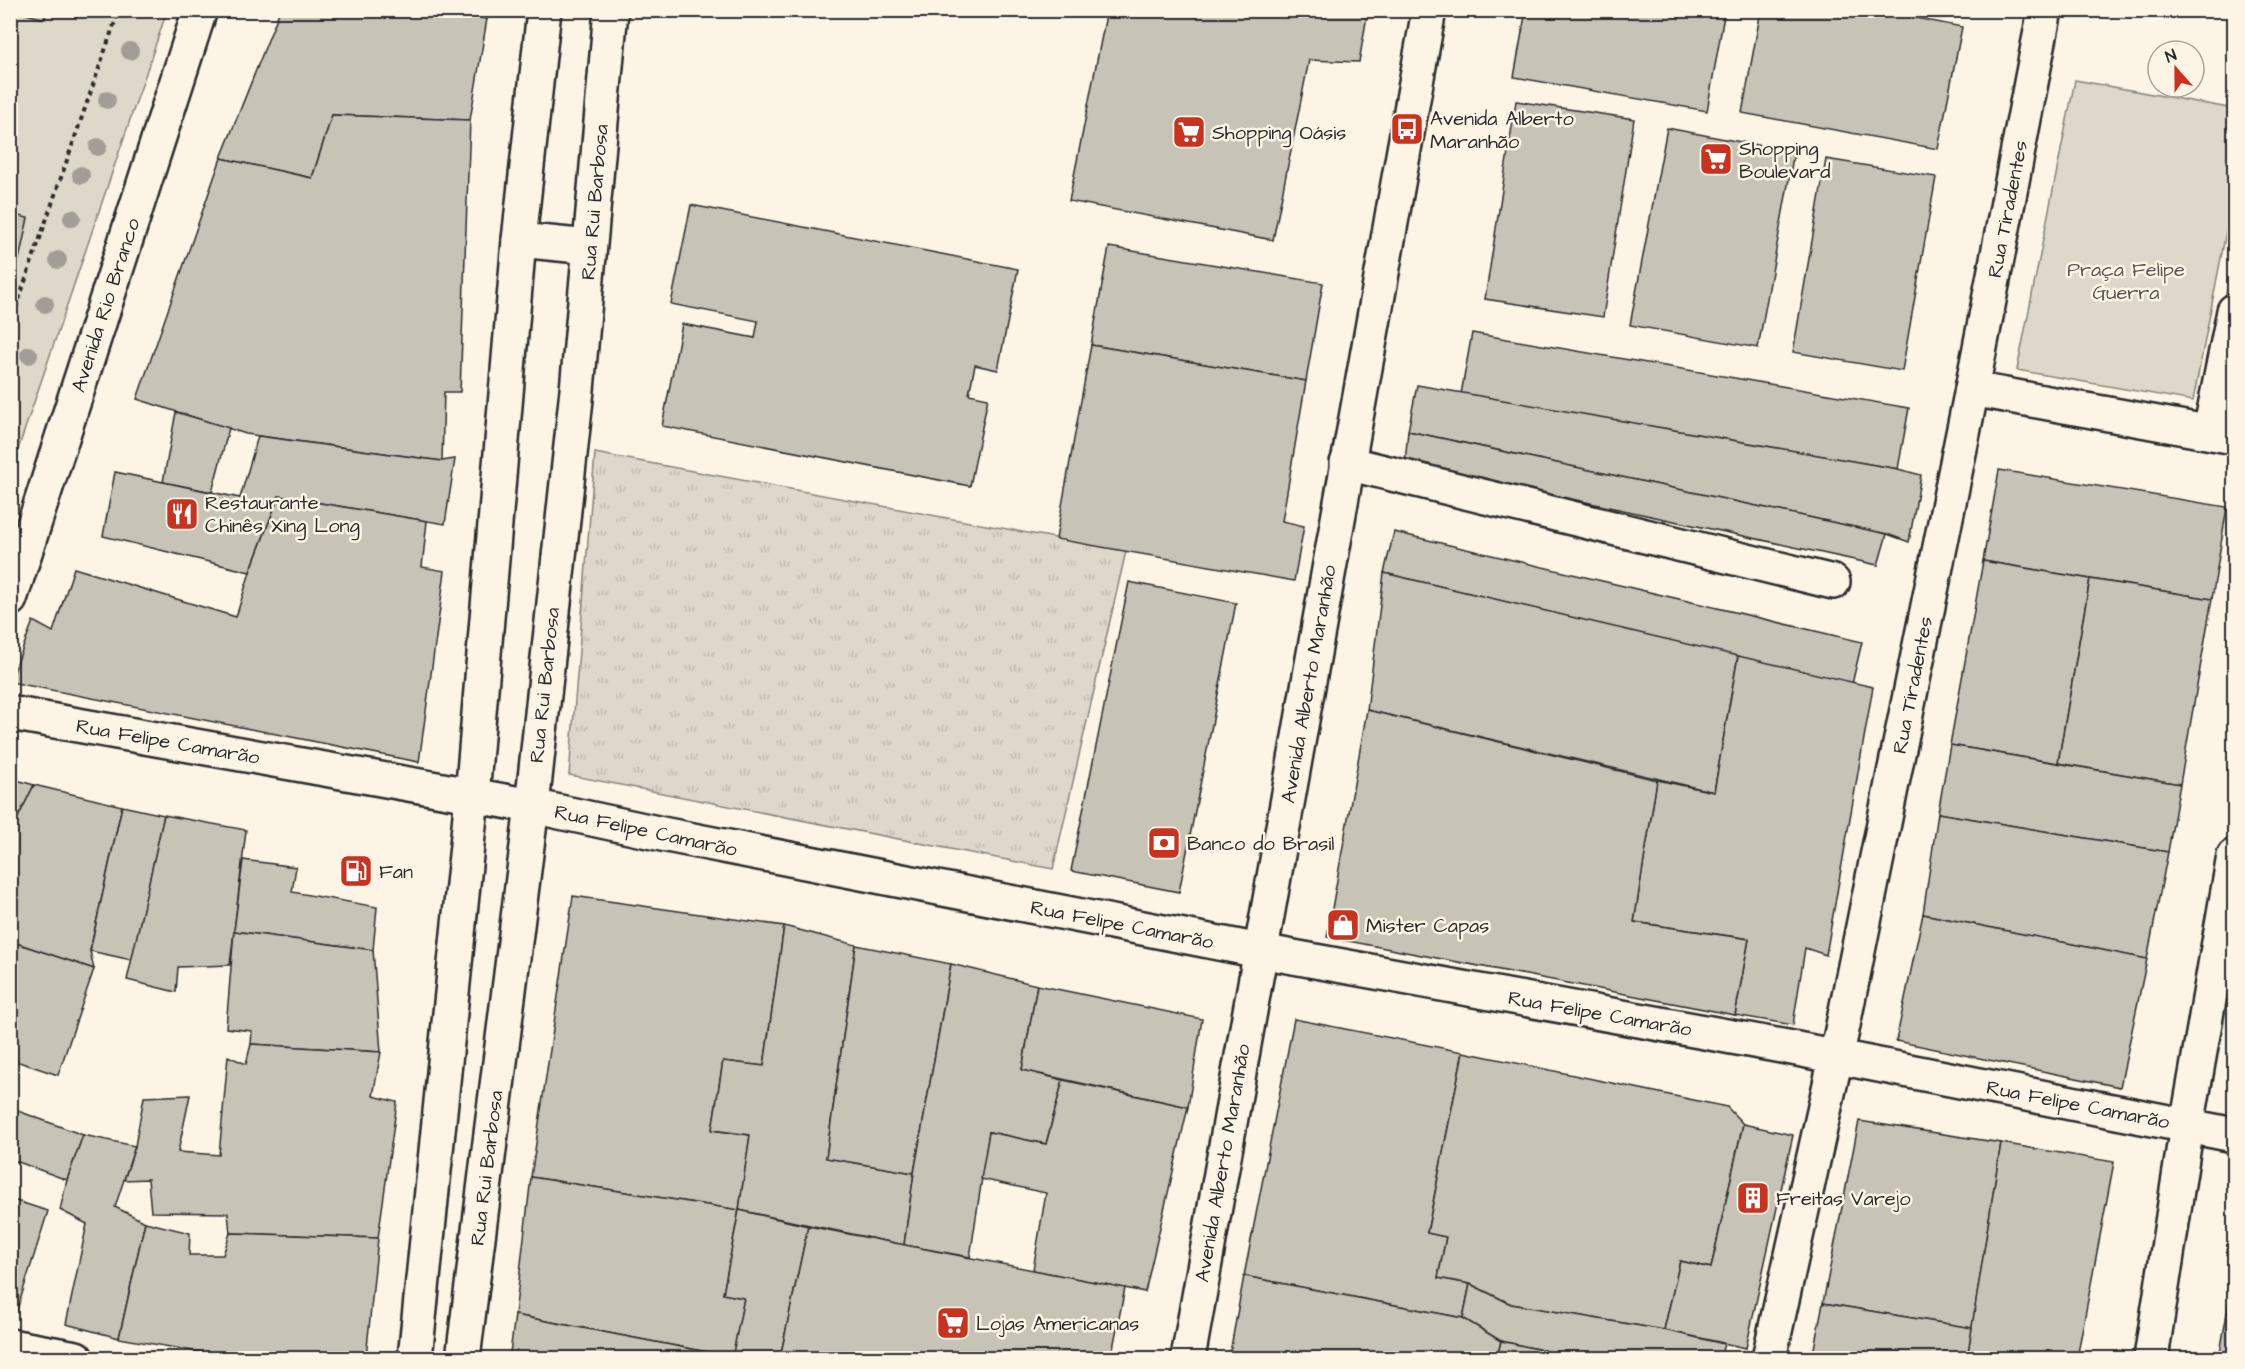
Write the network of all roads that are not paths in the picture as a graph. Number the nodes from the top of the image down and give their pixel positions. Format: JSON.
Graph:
{"nodes":[{"id":1,"x":200,"y":10,"type":"edge"},
{"id":2,"x":544,"y":10,"type":"edge"},
{"id":3,"x":612,"y":10,"type":"edge"},
{"id":4,"x":1429,"y":10,"type":"edge"},
{"id":5,"x":2045,"y":10,"type":"edge"},
{"id":6,"x":519,"y":240,"type":"junction"},
{"id":7,"x":589,"y":247,"type":"junction"},
{"id":8,"x":2235,"y":311,"type":"edge"},
{"id":9,"x":1972,"y":389,"type":"junction"},
{"id":10,"x":2222,"y":434,"type":"edge"},
{"id":11,"x":1347,"y":464,"type":"junction"},
{"id":12,"x":1833,"y":582,"type":"dead end"},
{"id":13,"x":10,"y":599,"type":"edge"},
{"id":14,"x":10,"y":713,"type":"edge"},
{"id":15,"x":472,"y":796,"type":"junction"},
{"id":16,"x":532,"y":806,"type":"junction"},
{"id":17,"x":2235,"y":856,"type":"edge"},
{"id":18,"x":1260,"y":951,"type":"junction"},
{"id":19,"x":1836,"y":1056,"type":"junction"},
{"id":20,"x":2187,"y":1126,"type":"junction"},
{"id":21,"x":2235,"y":1135,"type":"edge"},
{"id":22,"x":10,"y":1346,"type":"edge"},
{"id":23,"x":76,"y":1359,"type":"edge"},
{"id":24,"x":416,"y":1359,"type":"edge"},
{"id":25,"x":463,"y":1359,"type":"edge"},
{"id":26,"x":1188,"y":1359,"type":"edge"},
{"id":27,"x":1769,"y":1359,"type":"edge"},
{"id":28,"x":2151,"y":1359,"type":"edge"}],
"edges":[{"from":1,"to":13,"type":"street","name":"Avenida Rio Branco"},
{"from":2,"to":6,"type":"street"},
{"from":3,"to":7,"type":"street","name":"Rua Rui Barbosa"},
{"from":4,"to":11,"type":"street","name":"Avenida Alberto Maranhão"},
{"from":5,"to":9,"type":"street","name":"Rua Tiradentes"},
{"from":6,"to":7,"type":"street"},
{"from":6,"to":15,"type":"street"},
{"from":7,"to":16,"type":"street","name":"Rua Rui Barbosa"},
{"from":8,"to":10,"type":"street"},
{"from":9,"to":10,"type":"street"},
{"from":9,"to":19,"type":"street","name":"Rua Tiradentes"},
{"from":11,"to":12,"type":"street"},
{"from":11,"to":18,"type":"street","name":"Avenida Alberto Maranhão"},
{"from":14,"to":15,"type":"street","name":"Rua Felipe Camarão"},
{"from":15,"to":16,"type":"street","name":"Rua Felipe Camarão"},
{"from":15,"to":24,"type":"street"},
{"from":16,"to":18,"type":"street","name":"Rua Felipe Camarão"},
{"from":16,"to":25,"type":"street","name":"Rua Rui Barbosa"},
{"from":17,"to":20,"type":"street"},
{"from":18,"to":19,"type":"street","name":"Rua Felipe Camarão"},
{"from":18,"to":26,"type":"street","name":"Avenida Alberto Maranhão"},
{"from":19,"to":20,"type":"street","name":"Rua Felipe Camarão"},
{"from":19,"to":27,"type":"street","name":"Rua Tiradentes"},
{"from":20,"to":21,"type":"street","name":"Rua Felipe Camarão"},
{"from":20,"to":28,"type":"street"},
{"from":22,"to":23,"type":"street"}]}
